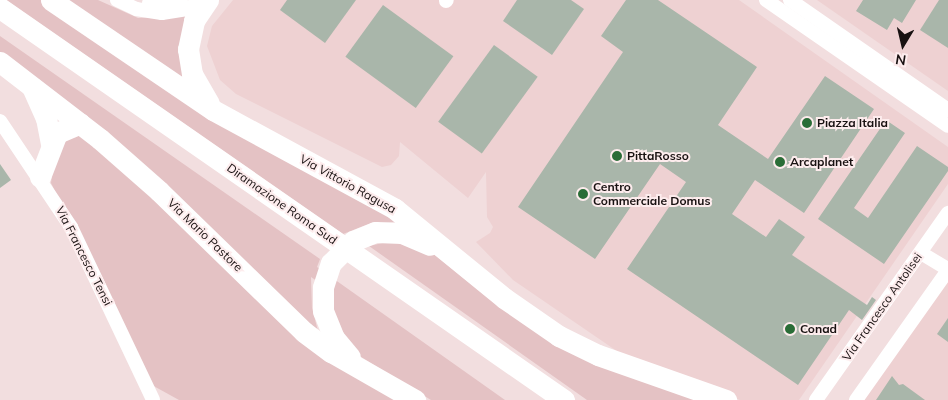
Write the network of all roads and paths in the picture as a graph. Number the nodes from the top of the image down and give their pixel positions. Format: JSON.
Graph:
{"nodes":[{"id":1,"x":51,"y":0,"type":"edge"},
{"id":2,"x":117,"y":0,"type":"edge"},
{"id":3,"x":136,"y":0,"type":"edge"},
{"id":4,"x":181,"y":0,"type":"edge"},
{"id":5,"x":207,"y":0,"type":"edge"},
{"id":6,"x":766,"y":0,"type":"edge"},
{"id":7,"x":790,"y":0,"type":"edge"},
{"id":8,"x":0,"y":8,"type":"edge"},
{"id":9,"x":0,"y":24,"type":"edge"},
{"id":10,"x":0,"y":62,"type":"edge"},
{"id":11,"x":31,"y":85,"type":"junction"},
{"id":12,"x":213,"y":110,"type":"junction"},
{"id":13,"x":948,"y":110,"type":"edge"},
{"id":14,"x":0,"y":121,"type":"edge"},
{"id":15,"x":80,"y":123,"type":"junction"},
{"id":16,"x":948,"y":126,"type":"edge"},
{"id":17,"x":51,"y":144,"type":"junction"},
{"id":18,"x":40,"y":177,"type":"junction"},
{"id":19,"x":948,"y":213,"type":"edge"},
{"id":20,"x":921,"y":252,"type":"junction"},
{"id":21,"x":465,"y":265,"type":"junction"},
{"id":22,"x":948,"y":269,"type":"edge"},
{"id":23,"x":378,"y":378,"type":"junction"},
{"id":24,"x":153,"y":400,"type":"edge"},
{"id":25,"x":415,"y":400,"type":"edge"},
{"id":26,"x":541,"y":400,"type":"edge"},
{"id":27,"x":564,"y":400,"type":"edge"},
{"id":28,"x":726,"y":400,"type":"edge"},
{"id":29,"x":816,"y":400,"type":"edge"},
{"id":30,"x":856,"y":400,"type":"edge"}],
"edges":[{"from":1,"to":12,"type":"highway","name":"Via Vittorio Ragusa"},
{"from":2,"to":5,"type":"street"},
{"from":3,"to":4,"type":"street"},
{"from":5,"to":12,"type":"highway"},
{"from":6,"to":16,"type":"street"},
{"from":7,"to":13,"type":"street"},
{"from":8,"to":27,"type":"highway","name":"Diramazione Roma Sud"},
{"from":9,"to":26,"type":"highway","name":"Diramazione Roma Sud"},
{"from":10,"to":11,"type":"highway","name":"Via Mario Pastore"},
{"from":11,"to":15,"type":"highway","name":"Via Mario Pastore"},
{"from":11,"to":17,"type":"highway"},
{"from":12,"to":21,"type":"highway","name":"Via Vittorio Ragusa"},
{"from":14,"to":18,"type":"street","name":"Via Francesco Tensi"},
{"from":15,"to":17,"type":"highway"},
{"from":15,"to":23,"type":"highway","name":"Via Mario Pastore"},
{"from":17,"to":18,"type":"highway"},
{"from":18,"to":24,"type":"street","name":"Via Francesco Tensi"},
{"from":19,"to":20,"type":"street","name":"Via Francesco Antolisei"},
{"from":20,"to":22,"type":"street"},
{"from":20,"to":29,"type":"street","name":"Via Francesco Antolisei"},
{"from":21,"to":23,"type":"highway"},
{"from":21,"to":28,"type":"highway","name":"Via Vittorio Ragusa"},
{"from":22,"to":30,"type":"street"},
{"from":23,"to":25,"type":"highway","name":"Via Mario Pastore"}]}
